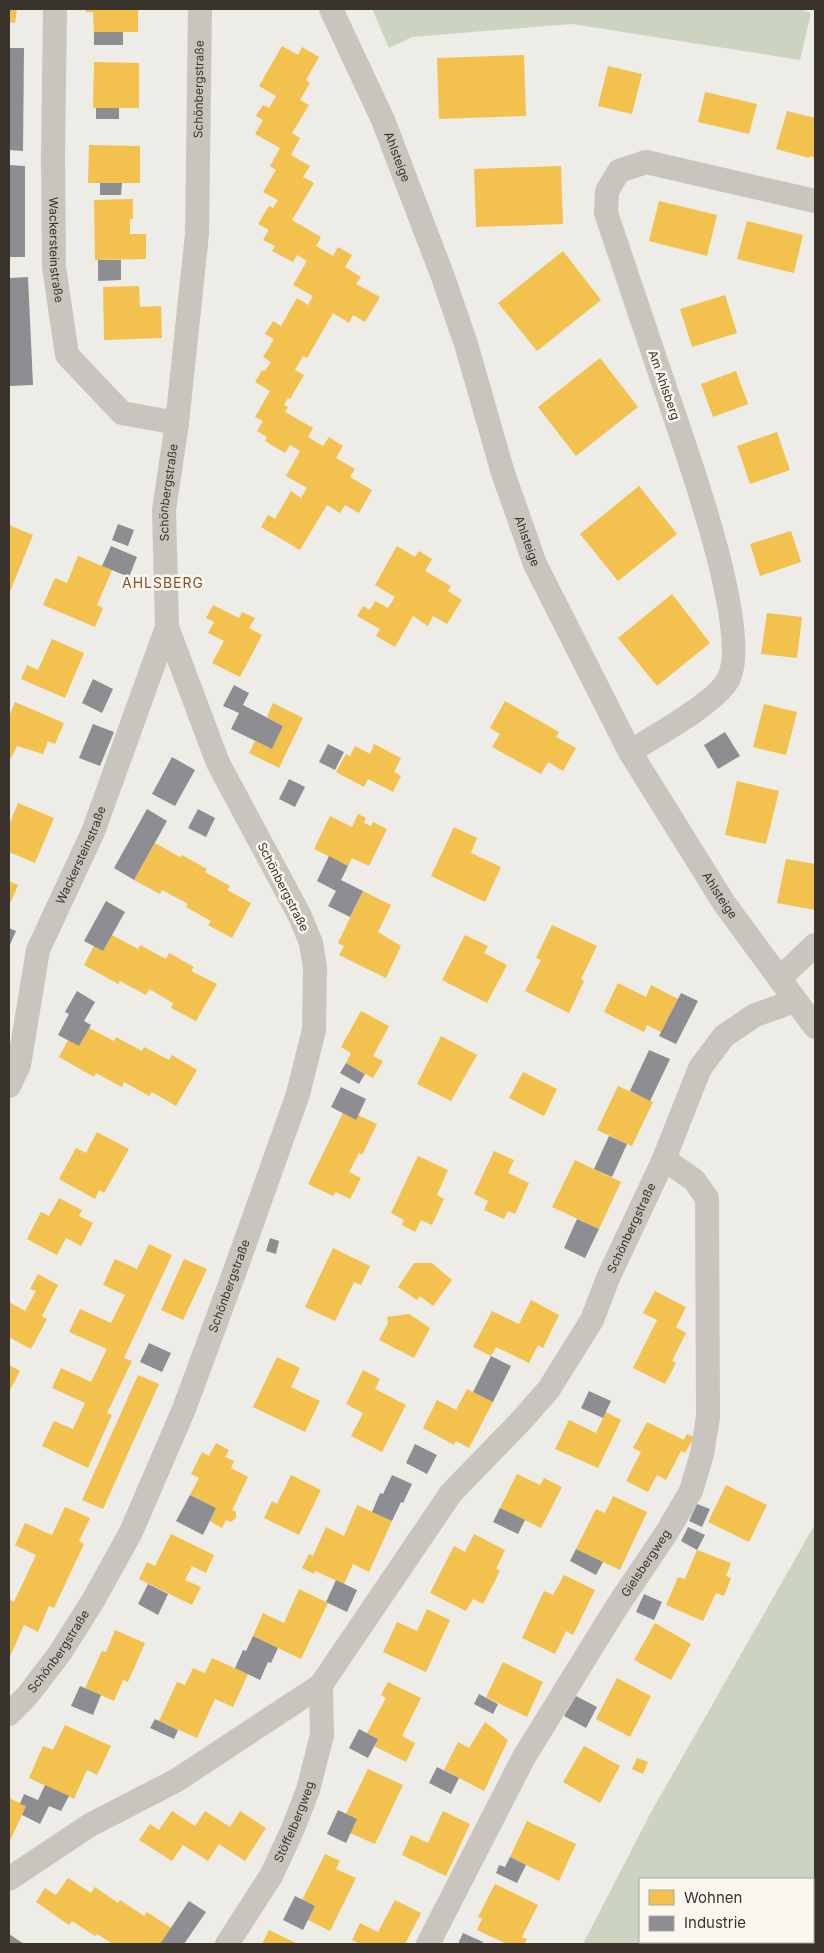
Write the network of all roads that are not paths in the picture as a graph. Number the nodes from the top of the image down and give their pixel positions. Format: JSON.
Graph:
{"nodes":[{"id":1,"x":55,"y":9,"type":"edge"},
{"id":2,"x":200,"y":9,"type":"edge"},
{"id":3,"x":331,"y":9,"type":"edge"},
{"id":4,"x":815,"y":201,"type":"edge"},
{"id":5,"x":177,"y":423,"type":"junction"},
{"id":6,"x":167,"y":627,"type":"junction"},
{"id":7,"x":630,"y":752,"type":"junction"},
{"id":8,"x":815,"y":945,"type":"edge"},
{"id":9,"x":780,"y":978,"type":"junction"},
{"id":10,"x":796,"y":1001,"type":"junction"},
{"id":11,"x":815,"y":1026,"type":"edge"},
{"id":12,"x":9,"y":1086,"type":"edge"},
{"id":13,"x":664,"y":1159,"type":"junction"},
{"id":14,"x":321,"y":1685,"type":"junction"},
{"id":15,"x":9,"y":1714,"type":"edge"},
{"id":16,"x":9,"y":1880,"type":"edge"},
{"id":17,"x":226,"y":1944,"type":"edge"},
{"id":18,"x":428,"y":1944,"type":"edge"}],
"edges":[{"from":1,"to":5,"type":"street","name":"Wackersteinstraße"},
{"from":2,"to":5,"type":"street","name":"Schönbergstraße"},
{"from":3,"to":7,"type":"street","name":"Ahlsteige"},
{"from":4,"to":7,"type":"street","name":"Am Ahlsberg"},
{"from":5,"to":6,"type":"street","name":"Schönbergstraße"},
{"from":6,"to":12,"type":"street","name":"Wackersteinstraße"},
{"from":6,"to":15,"type":"street","name":"Schönbergstraße"},
{"from":7,"to":9,"type":"street","name":"Ahlsteige"},
{"from":8,"to":9,"type":"street"},
{"from":9,"to":10,"type":"street","name":"Ahlsteige"},
{"from":10,"to":11,"type":"street","name":"Ahlsteige"},
{"from":10,"to":13,"type":"street","name":"Schönbergstraße"},
{"from":13,"to":14,"type":"street","name":"Schönbergstraße"},
{"from":13,"to":18,"type":"street","name":"Gielsbergweg"},
{"from":14,"to":16,"type":"street","name":"Schönbergstraße"},
{"from":14,"to":17,"type":"street","name":"Stöffelbergweg"}]}
